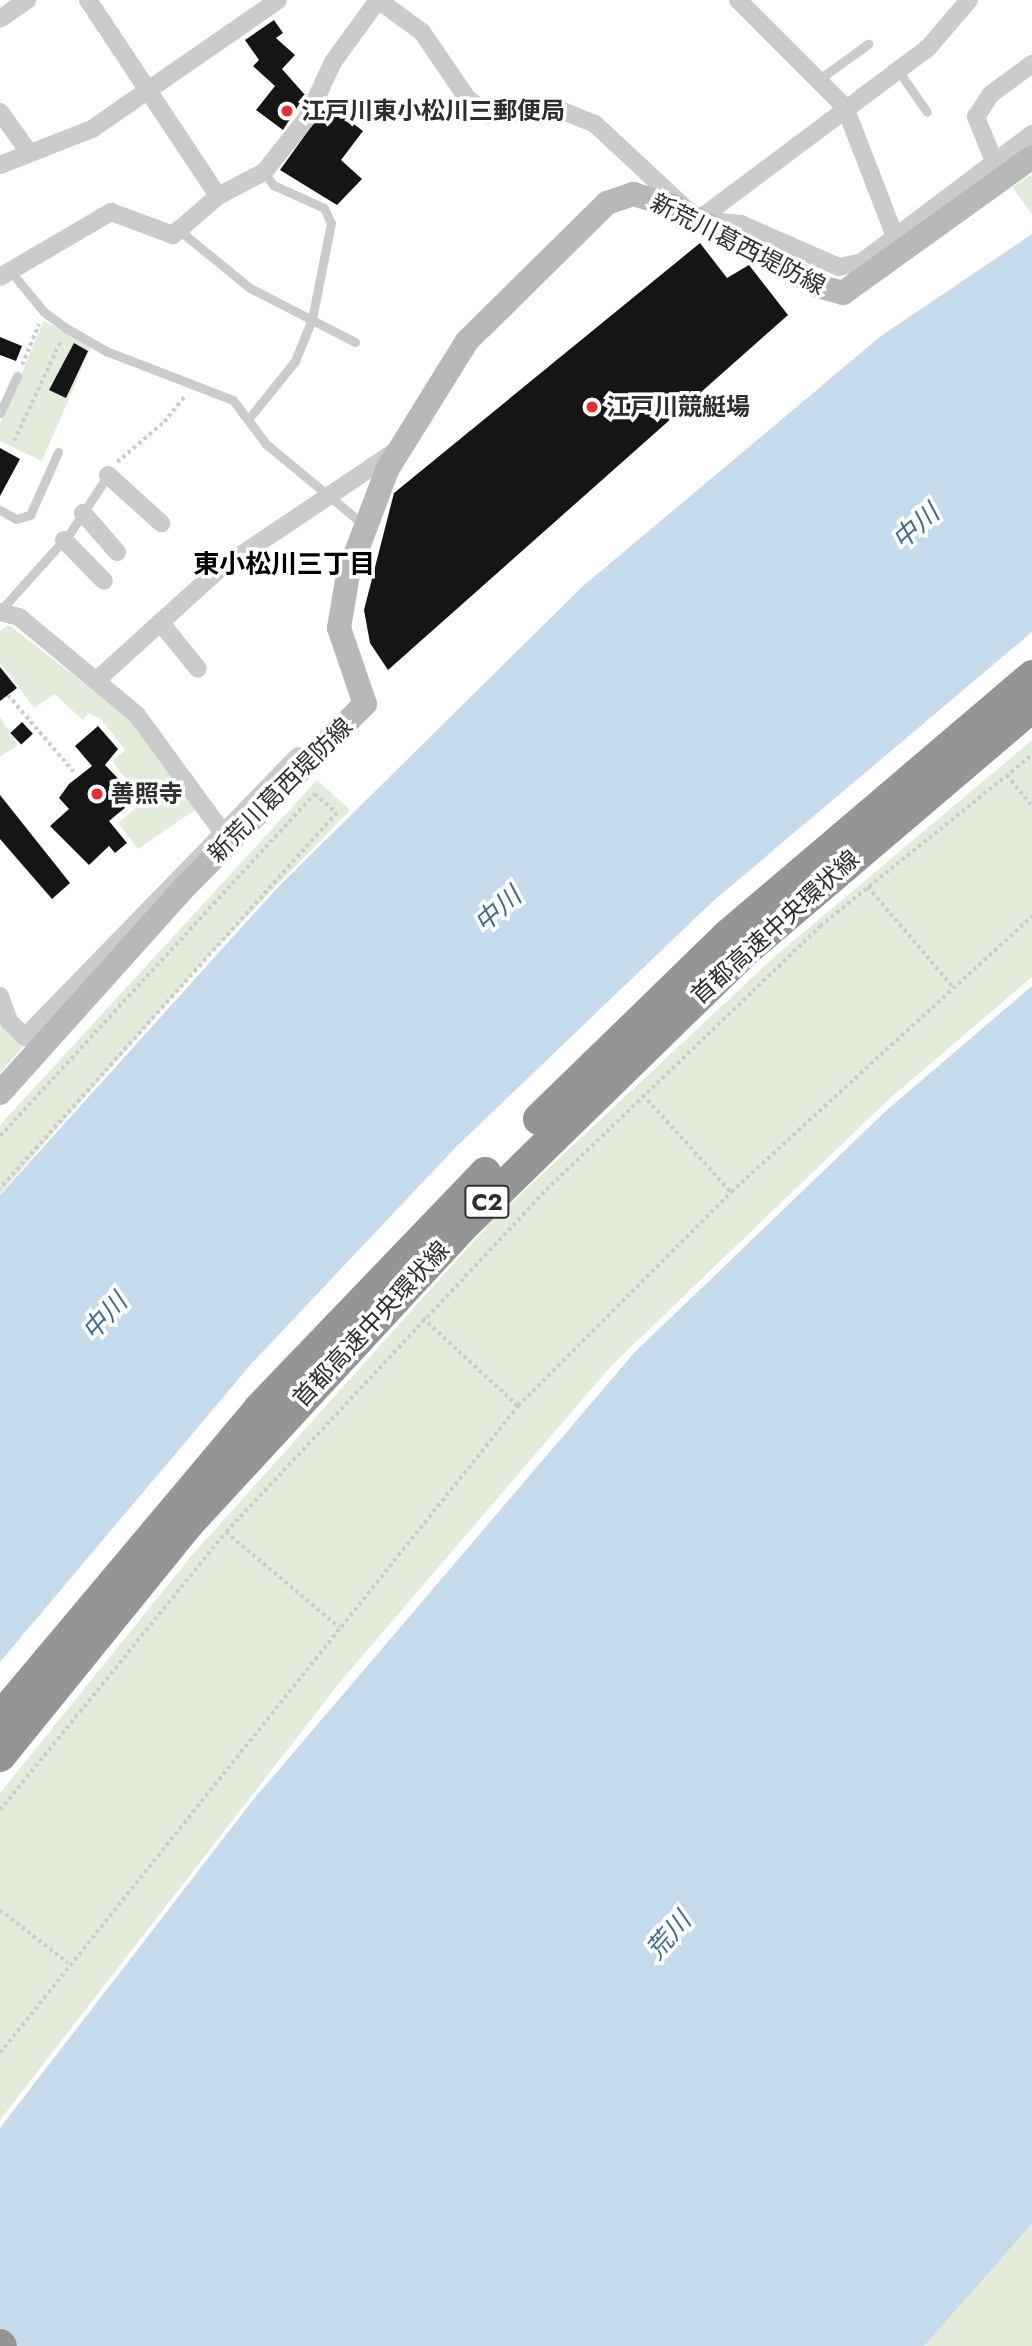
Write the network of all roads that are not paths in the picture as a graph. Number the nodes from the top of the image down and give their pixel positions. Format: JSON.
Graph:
{"nodes":[{"id":1,"x":27,"y":0,"type":"edge"},
{"id":2,"x":88,"y":0,"type":"edge"},
{"id":3,"x":278,"y":0,"type":"edge"},
{"id":4,"x":378,"y":0,"type":"edge"},
{"id":5,"x":738,"y":0,"type":"edge"},
{"id":6,"x":969,"y":0,"type":"edge"},
{"id":7,"x":0,"y":19,"type":"edge"},
{"id":8,"x":868,"y":44,"type":"dead end"},
{"id":9,"x":1032,"y":64,"type":"edge"},
{"id":10,"x":897,"y":69,"type":"junction"},
{"id":11,"x":818,"y":80,"type":"junction"},
{"id":12,"x":149,"y":91,"type":"junction"},
{"id":13,"x":845,"y":107,"type":"junction"},
{"id":14,"x":0,"y":112,"type":"edge"},
{"id":15,"x":927,"y":112,"type":"dead end"},
{"id":16,"x":1032,"y":134,"type":"edge"},
{"id":17,"x":29,"y":152,"type":"junction"},
{"id":18,"x":1032,"y":158,"type":"edge"},
{"id":19,"x":994,"y":161,"type":"junction"},
{"id":20,"x":0,"y":165,"type":"edge"},
{"id":21,"x":264,"y":172,"type":"junction"},
{"id":22,"x":218,"y":196,"type":"junction"},
{"id":23,"x":698,"y":220,"type":"junction"},
{"id":24,"x":180,"y":231,"type":"junction"},
{"id":25,"x":896,"y":239,"type":"junction"},
{"id":26,"x":6,"y":275,"type":"edge"},
{"id":27,"x":312,"y":319,"type":"junction"},
{"id":28,"x":355,"y":342,"type":"dead end"},
{"id":29,"x":17,"y":376,"type":"road end"},
{"id":30,"x":0,"y":413,"type":"edge"},
{"id":31,"x":250,"y":417,"type":"junction"},
{"id":32,"x":400,"y":448,"type":"junction"},
{"id":33,"x":58,"y":452,"type":"dead end"},
{"id":34,"x":108,"y":475,"type":"joint"},
{"id":35,"x":322,"y":495,"type":"junction"},
{"id":36,"x":0,"y":510,"type":"edge"},
{"id":37,"x":83,"y":513,"type":"junction"},
{"id":38,"x":161,"y":523,"type":"dead end"},
{"id":39,"x":364,"y":525,"type":"junction"},
{"id":40,"x":64,"y":540,"type":"junction"},
{"id":41,"x":117,"y":552,"type":"dead end"},
{"id":42,"x":104,"y":581,"type":"dead end"},
{"id":43,"x":0,"y":612,"type":"edge"},
{"id":44,"x":160,"y":622,"type":"junction"},
{"id":45,"x":198,"y":669,"type":"dead end"},
{"id":46,"x":1032,"y":676,"type":"edge"},
{"id":47,"x":99,"y":679,"type":"junction"},
{"id":48,"x":362,"y":694,"type":"junction"},
{"id":49,"x":1032,"y":707,"type":"edge"},
{"id":50,"x":221,"y":830,"type":"junction"},
{"id":51,"x":159,"y":906,"type":"junction"},
{"id":52,"x":0,"y":996,"type":"edge"},
{"id":53,"x":0,"y":1093,"type":"edge"},
{"id":54,"x":0,"y":1718,"type":"edge"},
{"id":55,"x":0,"y":1756,"type":"edge"}],
"edges":[{"from":1,"to":7,"type":"street"},
{"from":2,"to":12,"type":"street"},
{"from":3,"to":12,"type":"street"},
{"from":4,"to":21,"type":"street"},
{"from":4,"to":23,"type":"street"},
{"from":5,"to":11,"type":"street"},
{"from":6,"to":10,"type":"street"},
{"from":8,"to":11,"type":"lane"},
{"from":9,"to":19,"type":"street"},
{"from":10,"to":13,"type":"street"},
{"from":10,"to":15,"type":"lane"},
{"from":11,"to":13,"type":"street"},
{"from":12,"to":17,"type":"street"},
{"from":12,"to":22,"type":"street"},
{"from":13,"to":23,"type":"street"},
{"from":13,"to":25,"type":"street"},
{"from":14,"to":17,"type":"street"},
{"from":16,"to":19,"type":"street"},
{"from":17,"to":20,"type":"street"},
{"from":18,"to":23,"type":"main road","name":"新荒川葛西堤防線"},
{"from":19,"to":25,"type":"street"},
{"from":21,"to":22,"type":"street"},
{"from":21,"to":27,"type":"lane"},
{"from":22,"to":24,"type":"street"},
{"from":23,"to":25,"type":"street"},
{"from":23,"to":32,"type":"main road","name":"新荒川葛西堤防線"},
{"from":24,"to":26,"type":"street"},
{"from":24,"to":27,"type":"lane"},
{"from":26,"to":31,"type":"lane"},
{"from":27,"to":28,"type":"lane"},
{"from":27,"to":31,"type":"lane"},
{"from":29,"to":30,"type":"lane"},
{"from":31,"to":35,"type":"lane"},
{"from":32,"to":35,"type":"street"},
{"from":32,"to":39,"type":"main road","name":"新荒川葛西堤防線"},
{"from":33,"to":36,"type":"lane"},
{"from":34,"to":37,"type":"lane"},
{"from":34,"to":38,"type":"street"},
{"from":35,"to":39,"type":"lane"},
{"from":35,"to":44,"type":"street"},
{"from":37,"to":40,"type":"lane"},
{"from":37,"to":41,"type":"street"},
{"from":39,"to":48,"type":"main road","name":"新荒川葛西堤防線"},
{"from":40,"to":42,"type":"street"},
{"from":40,"to":43,"type":"lane"},
{"from":43,"to":47,"type":"street"},
{"from":44,"to":45,"type":"street"},
{"from":44,"to":47,"type":"street"},
{"from":46,"to":54,"type":"highway","name":"首都高速中央環状線","number":"C2"},
{"from":47,"to":50,"type":"street"},
{"from":48,"to":50,"type":"street"},
{"from":48,"to":51,"type":"main road","name":"新荒川葛西堤防線"},
{"from":49,"to":55,"type":"highway","name":"首都高速中央環状線","number":"C2"},
{"from":50,"to":51,"type":"street"},
{"from":51,"to":52,"type":"street"},
{"from":51,"to":53,"type":"main road","name":"新荒川葛西堤防線"}]}
